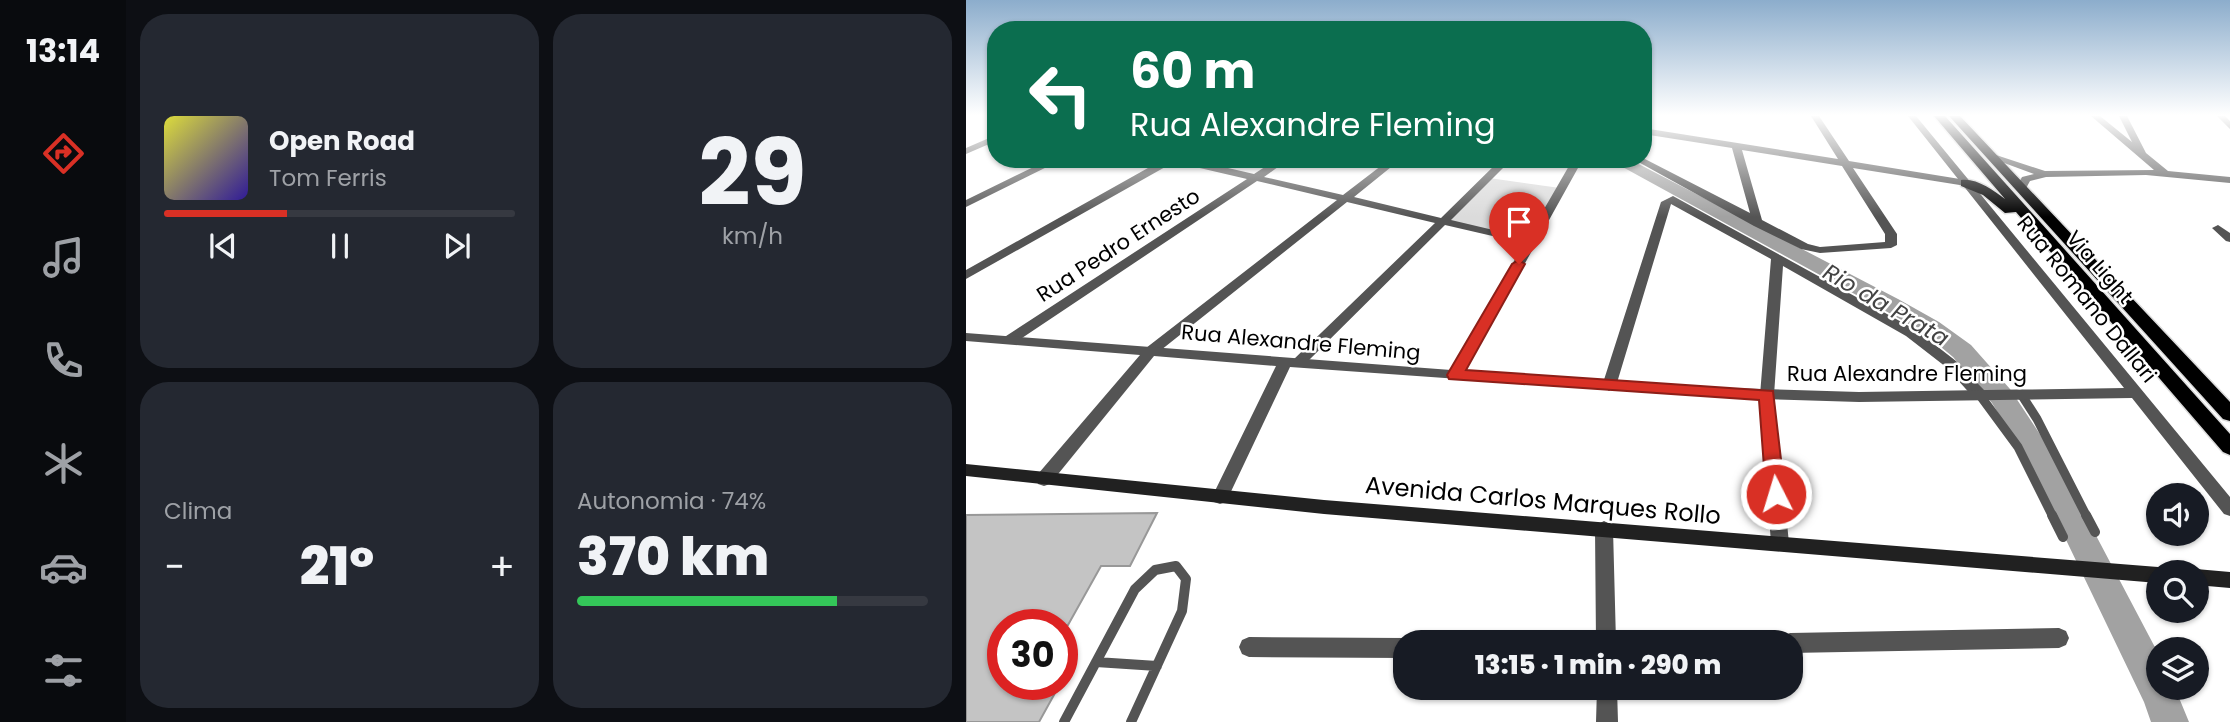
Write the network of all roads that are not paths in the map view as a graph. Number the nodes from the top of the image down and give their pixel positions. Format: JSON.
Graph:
{"nodes":[{"id":1,"x":1737,"y":150,"type":"edge"},
{"id":2,"x":1767,"y":150,"type":"edge"},
{"id":3,"x":1836,"y":150,"type":"edge"},
{"id":4,"x":1939,"y":150,"type":"edge"},
{"id":5,"x":1969,"y":150,"type":"edge"},
{"id":6,"x":1986,"y":150,"type":"edge"},
{"id":7,"x":2137,"y":150,"type":"edge"},
{"id":8,"x":2141,"y":150,"type":"edge"},
{"id":9,"x":2143,"y":155,"type":"junction"},
{"id":10,"x":1993,"y":157,"type":"junction"},
{"id":11,"x":1843,"y":161,"type":"junction"},
{"id":12,"x":1652,"y":167,"type":"edge"},
{"id":13,"x":1040,"y":168,"type":"edge"},
{"id":14,"x":1158,"y":168,"type":"edge"},
{"id":15,"x":1212,"y":168,"type":"edge"},
{"id":16,"x":1270,"y":168,"type":"edge"},
{"id":17,"x":1384,"y":168,"type":"edge"},
{"id":18,"x":1498,"y":168,"type":"edge"},
{"id":19,"x":1573,"y":168,"type":"edge"},
{"id":20,"x":2164,"y":173,"type":"junction"},
{"id":21,"x":2046,"y":174,"type":"junction"},
{"id":22,"x":1255,"y":178,"type":"junction"},
{"id":23,"x":2230,"y":180,"type":"edge"},
{"id":24,"x":1966,"y":183,"type":"junction"},
{"id":25,"x":2021,"y":188,"type":"junction"},
{"id":26,"x":1346,"y":198,"type":"junction"},
{"id":27,"x":966,"y":204,"type":"edge"},
{"id":28,"x":1443,"y":222,"type":"junction"},
{"id":29,"x":1758,"y":224,"type":"junction"},
{"id":30,"x":2218,"y":228,"type":"dead end"},
{"id":31,"x":2230,"y":239,"type":"edge"},
{"id":32,"x":2049,"y":241,"type":"junction"},
{"id":33,"x":1531,"y":242,"type":"junction"},
{"id":34,"x":1777,"y":260,"type":"junction"},
{"id":35,"x":966,"y":275,"type":"edge"},
{"id":36,"x":966,"y":337,"type":"edge"},
{"id":37,"x":1008,"y":341,"type":"junction"},
{"id":38,"x":1151,"y":351,"type":"junction"},
{"id":39,"x":1292,"y":363,"type":"junction"},
{"id":40,"x":1455,"y":375,"type":"junction"},
{"id":41,"x":1609,"y":386,"type":"junction"},
{"id":42,"x":2136,"y":393,"type":"junction"},
{"id":43,"x":1984,"y":394,"type":"junction"},
{"id":44,"x":2018,"y":394,"type":"junction"},
{"id":45,"x":1767,"y":395,"type":"junction"},
{"id":46,"x":2230,"y":414,"type":"edge"},
{"id":47,"x":2230,"y":447,"type":"edge"},
{"id":48,"x":966,"y":470,"type":"edge"},
{"id":49,"x":1044,"y":479,"type":"junction"},
{"id":50,"x":1220,"y":498,"type":"junction"},
{"id":51,"x":2230,"y":509,"type":"edge"},
{"id":52,"x":1604,"y":529,"type":"junction"},
{"id":53,"x":2095,"y":532,"type":"dead end"},
{"id":54,"x":2063,"y":537,"type":"dead end"},
{"id":55,"x":1780,"y":544,"type":"junction"},
{"id":56,"x":2146,"y":574,"type":"edge"},
{"id":57,"x":2209,"y":579,"type":"edge"},
{"id":58,"x":2230,"y":580,"type":"edge"},
{"id":59,"x":1606,"y":630,"type":"edge"},
{"id":60,"x":2059,"y":638,"type":"dead end"},
{"id":61,"x":1803,"y":643,"type":"edge"},
{"id":62,"x":1249,"y":647,"type":"dead end"},
{"id":63,"x":1393,"y":648,"type":"edge"},
{"id":64,"x":1096,"y":662,"type":"junction"},
{"id":65,"x":1157,"y":666,"type":"junction"},
{"id":66,"x":1606,"y":700,"type":"edge"},
{"id":67,"x":1064,"y":722,"type":"edge"},
{"id":68,"x":1131,"y":722,"type":"edge"},
{"id":69,"x":1607,"y":722,"type":"edge"}],
"edges":[{"from":1,"to":29,"type":"street"},
{"from":2,"to":11,"type":"street"},
{"from":3,"to":11,"type":"street"},
{"from":4,"to":24,"type":"street","name":"Rua Romano Dallari"},
{"from":5,"to":32,"type":"main road","name":"Via Light"},
{"from":6,"to":10,"type":"main road","name":"Via Light"},
{"from":7,"to":9,"type":"street"},
{"from":8,"to":9,"type":"street"},
{"from":9,"to":20,"type":"street"},
{"from":10,"to":21,"type":"street"},
{"from":10,"to":25,"type":"main road","name":"Via Light"},
{"from":11,"to":24,"type":"street"},
{"from":11,"to":29,"type":"street"},
{"from":12,"to":29,"type":"street"},
{"from":13,"to":27,"type":"street"},
{"from":14,"to":35,"type":"street"},
{"from":15,"to":22,"type":"street"},
{"from":16,"to":22,"type":"street","name":"Rua Pedro Ernesto"},
{"from":17,"to":26,"type":"street"},
{"from":18,"to":28,"type":"street"},
{"from":19,"to":33,"type":"street"},
{"from":20,"to":21,"type":"street"},
{"from":20,"to":23,"type":"street"},
{"from":21,"to":25,"type":"street"},
{"from":22,"to":26,"type":"street"},
{"from":22,"to":37,"type":"street","name":"Rua Pedro Ernesto"},
{"from":24,"to":32,"type":"main road"},
{"from":24,"to":42,"type":"street","name":"Rua Romano Dallari"},
{"from":25,"to":46,"type":"main road","name":"Via Light"},
{"from":26,"to":28,"type":"street"},
{"from":26,"to":38,"type":"street"},
{"from":28,"to":33,"type":"street"},
{"from":28,"to":39,"type":"street"},
{"from":30,"to":31,"type":"street"},
{"from":32,"to":47,"type":"main road","name":"Via Light"},
{"from":33,"to":40,"type":"street"},
{"from":34,"to":41,"type":"street"},
{"from":34,"to":43,"type":"street"},
{"from":34,"to":45,"type":"street"},
{"from":36,"to":37,"type":"street","name":"Rua Alexandre Fleming"},
{"from":37,"to":38,"type":"street","name":"Rua Alexandre Fleming"},
{"from":38,"to":39,"type":"street","name":"Rua Alexandre Fleming"},
{"from":38,"to":49,"type":"street"},
{"from":39,"to":40,"type":"street","name":"Rua Alexandre Fleming"},
{"from":39,"to":50,"type":"street"},
{"from":40,"to":41,"type":"street","name":"Rua Alexandre Fleming"},
{"from":41,"to":45,"type":"street","name":"Rua Alexandre Fleming"},
{"from":42,"to":44,"type":"street","name":"Rua Alexandre Fleming"},
{"from":42,"to":51,"type":"street","name":"Rua Romano Dallari"},
{"from":43,"to":44,"type":"street","name":"Rua Alexandre Fleming"},
{"from":43,"to":45,"type":"street","name":"Rua Alexandre Fleming"},
{"from":43,"to":54,"type":"lane"},
{"from":44,"to":53,"type":"lane"},
{"from":45,"to":55,"type":"street"},
{"from":48,"to":49,"type":"main road","name":"Avenida Carlos Marques Rollo"},
{"from":49,"to":50,"type":"main road","name":"Avenida Carlos Marques Rollo"},
{"from":50,"to":52,"type":"main road","name":"Avenida Carlos Marques Rollo"},
{"from":52,"to":55,"type":"main road","name":"Avenida Carlos Marques Rollo"},
{"from":52,"to":59,"type":"street"},
{"from":55,"to":56,"type":"main road","name":"Avenida Carlos Marques Rollo"},
{"from":57,"to":58,"type":"main road"},
{"from":60,"to":61,"type":"street"},
{"from":62,"to":63,"type":"street"},
{"from":64,"to":65,"type":"lane"},
{"from":64,"to":65,"type":"lane"},
{"from":64,"to":67,"type":"lane"},
{"from":65,"to":68,"type":"lane"},
{"from":66,"to":69,"type":"street"}]}
